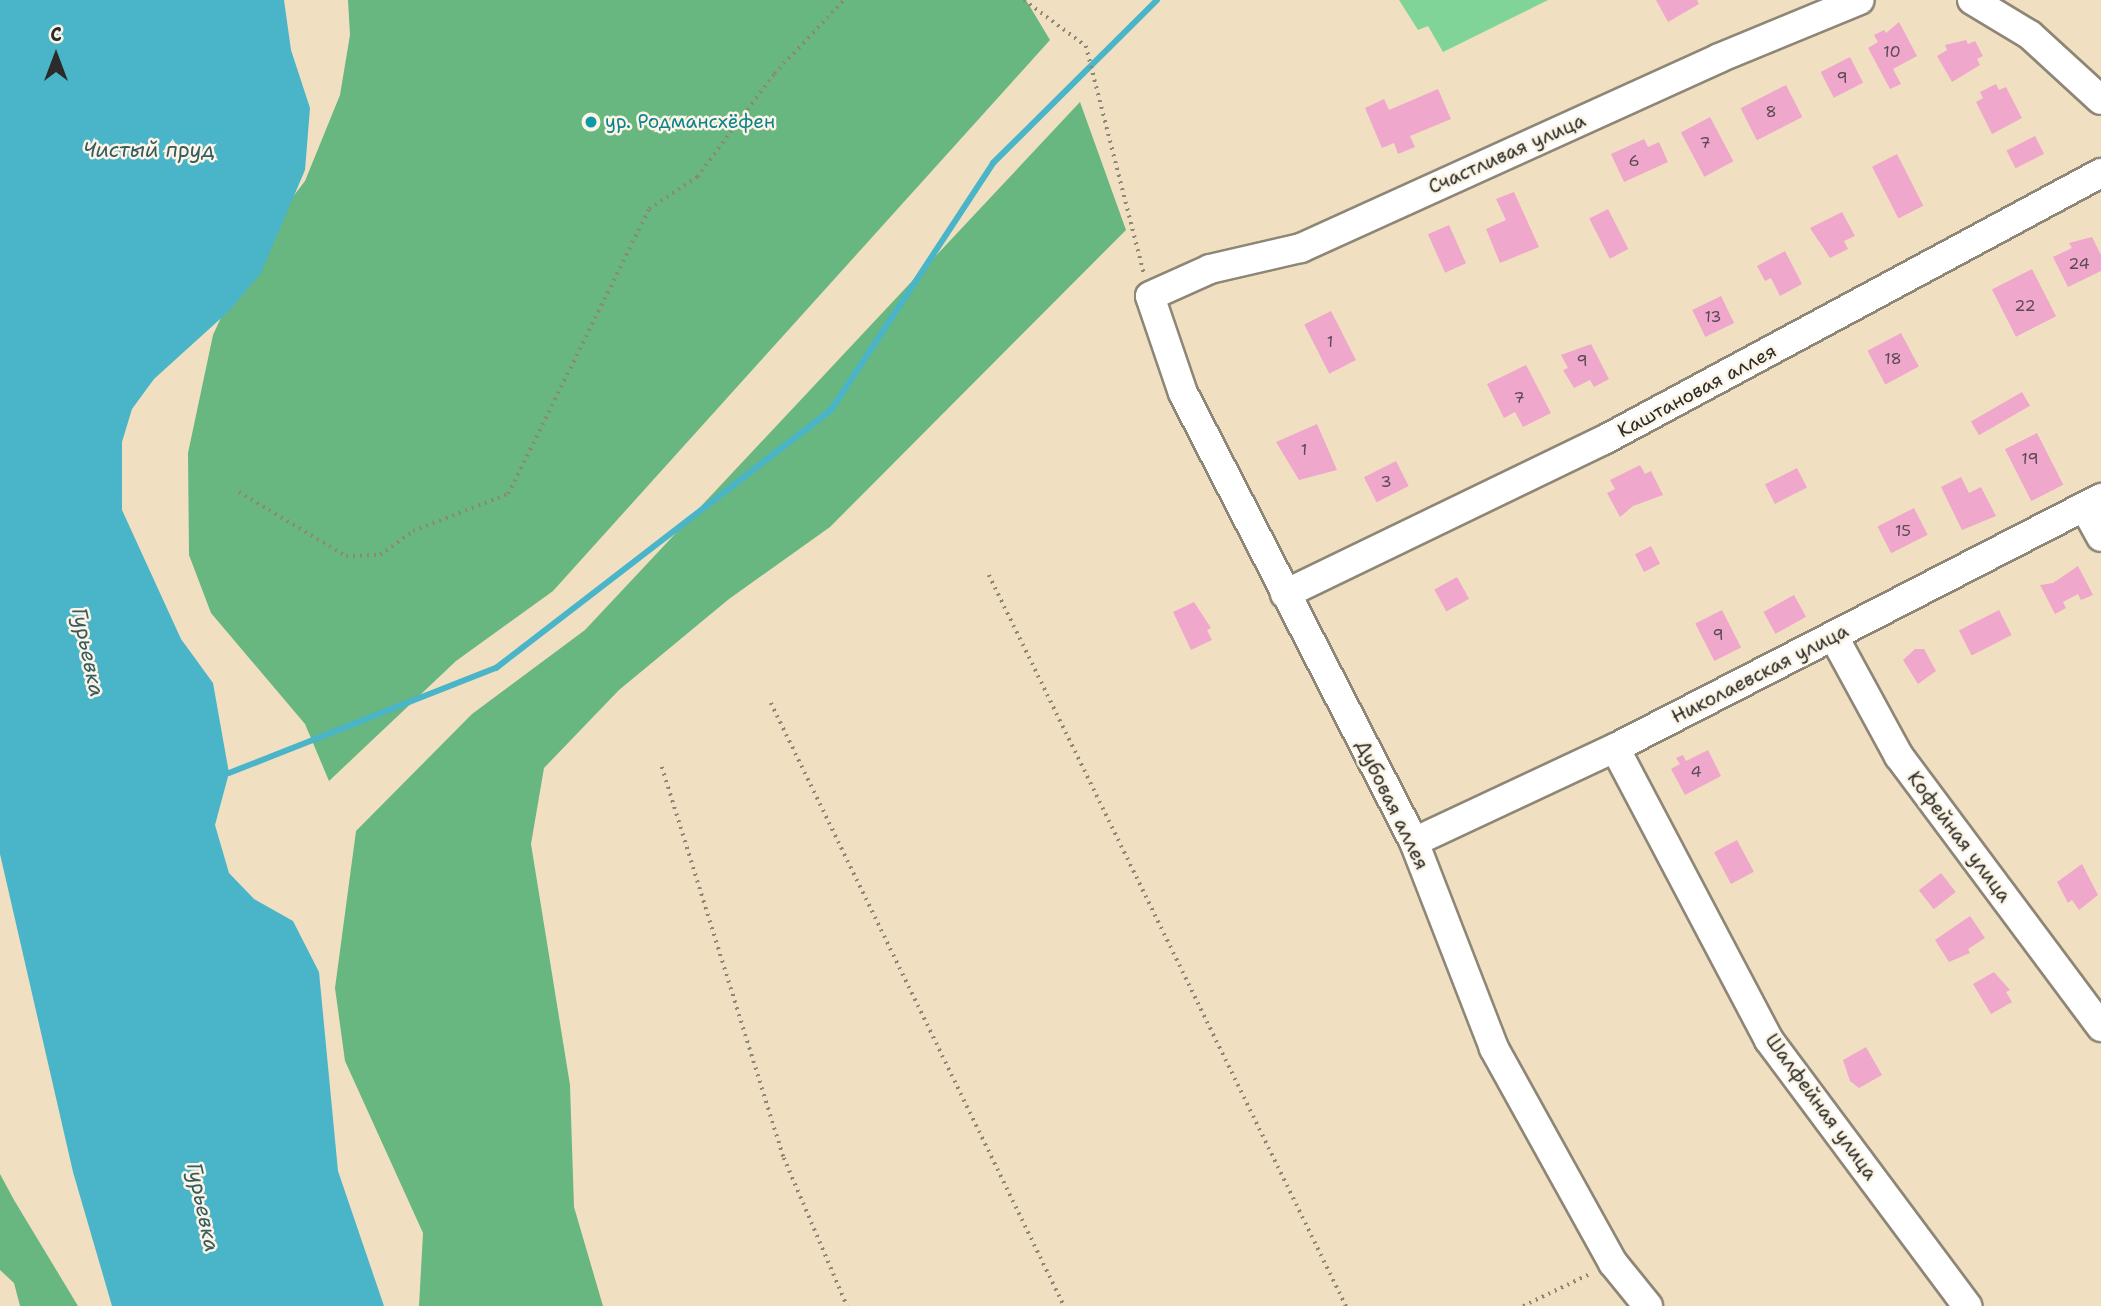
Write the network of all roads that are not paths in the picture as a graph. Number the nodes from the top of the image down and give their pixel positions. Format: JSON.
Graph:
{"nodes":[{"id":1,"x":1860,"y":0,"type":"edge"},
{"id":2,"x":1972,"y":0,"type":"edge"},
{"id":3,"x":2101,"y":100,"type":"edge"},
{"id":4,"x":2101,"y":173,"type":"edge"},
{"id":5,"x":1150,"y":296,"type":"joint"},
{"id":6,"x":2093,"y":503,"type":"edge"},
{"id":7,"x":2101,"y":537,"type":"edge"},
{"id":8,"x":1285,"y":594,"type":"junction"},
{"id":9,"x":1834,"y":637,"type":"junction"},
{"id":10,"x":1615,"y":748,"type":"junction"},
{"id":11,"x":1414,"y":842,"type":"junction"},
{"id":12,"x":2101,"y":1027,"type":"edge"},
{"id":13,"x":1648,"y":1306,"type":"edge"},
{"id":14,"x":1968,"y":1306,"type":"edge"}],
"edges":[{"from":1,"to":5,"type":"street","name":"Счастливая улица"},
{"from":2,"to":3,"type":"street"},
{"from":4,"to":8,"type":"street","name":"Каштановая аллея"},
{"from":5,"to":8,"type":"street","name":"Дубовая аллея"},
{"from":6,"to":7,"type":"street"},
{"from":6,"to":9,"type":"street","name":"Николаевская улица"},
{"from":8,"to":11,"type":"street","name":"Дубовая аллея"},
{"from":9,"to":10,"type":"street","name":"Николаевская улица"},
{"from":9,"to":12,"type":"street","name":"Кофейная улица"},
{"from":10,"to":11,"type":"street","name":"Николаевская улица"},
{"from":10,"to":14,"type":"street","name":"Шалфейная улица"},
{"from":11,"to":13,"type":"street","name":"Дубовая аллея"}]}
